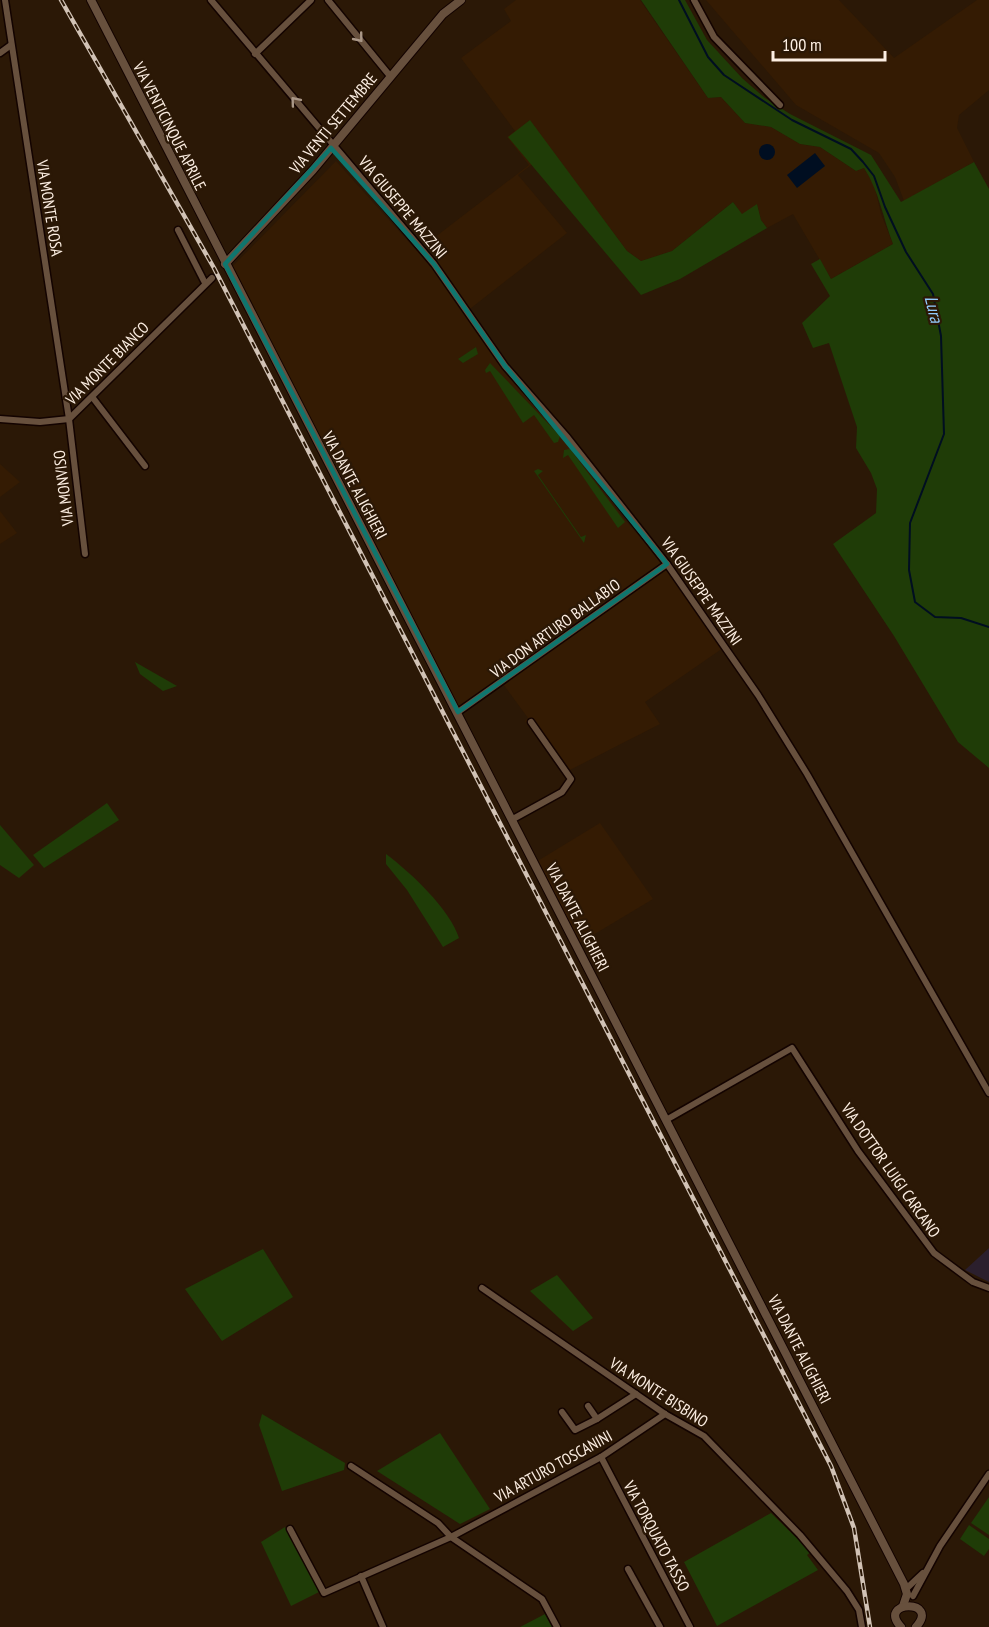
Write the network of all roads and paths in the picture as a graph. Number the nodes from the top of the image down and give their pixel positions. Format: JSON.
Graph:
{"nodes":[{"id":1,"x":5,"y":0,"type":"edge"},
{"id":2,"x":91,"y":0,"type":"edge"},
{"id":3,"x":211,"y":0,"type":"edge"},
{"id":4,"x":310,"y":0,"type":"edge"},
{"id":5,"x":328,"y":0,"type":"edge"},
{"id":6,"x":461,"y":0,"type":"edge"},
{"id":7,"x":694,"y":0,"type":"edge"},
{"id":8,"x":11,"y":45,"type":"junction"},
{"id":9,"x":0,"y":53,"type":"edge"},
{"id":10,"x":255,"y":54,"type":"junction"},
{"id":11,"x":390,"y":76,"type":"junction"},
{"id":12,"x":780,"y":105,"type":"dead end"},
{"id":13,"x":333,"y":146,"type":"junction"},
{"id":14,"x":178,"y":230,"type":"dead end"},
{"id":15,"x":225,"y":264,"type":"junction"},
{"id":16,"x":212,"y":278,"type":"dead end"},
{"id":17,"x":205,"y":283,"type":"junction"},
{"id":18,"x":93,"y":398,"type":"junction"},
{"id":19,"x":0,"y":419,"type":"edge"},
{"id":20,"x":69,"y":419,"type":"junction"},
{"id":21,"x":145,"y":466,"type":"dead end"},
{"id":22,"x":85,"y":554,"type":"dead end"},
{"id":23,"x":667,"y":564,"type":"junction"},
{"id":24,"x":458,"y":712,"type":"junction"},
{"id":25,"x":531,"y":722,"type":"dead end"},
{"id":26,"x":513,"y":819,"type":"junction"},
{"id":27,"x":989,"y":1093,"type":"edge"},
{"id":28,"x":666,"y":1120,"type":"junction"},
{"id":29,"x":482,"y":1288,"type":"dead end"},
{"id":30,"x":989,"y":1288,"type":"edge"},
{"id":31,"x":636,"y":1394,"type":"junction"},
{"id":32,"x":588,"y":1406,"type":"dead end"},
{"id":33,"x":562,"y":1412,"type":"dead end"},
{"id":34,"x":665,"y":1414,"type":"junction"},
{"id":35,"x":597,"y":1419,"type":"junction"},
{"id":36,"x":601,"y":1457,"type":"junction"},
{"id":37,"x":351,"y":1466,"type":"dead end"},
{"id":38,"x":989,"y":1474,"type":"edge"},
{"id":39,"x":290,"y":1529,"type":"dead end"},
{"id":40,"x":451,"y":1537,"type":"junction"},
{"id":41,"x":628,"y":1569,"type":"dead end"},
{"id":42,"x":923,"y":1573,"type":"junction"},
{"id":43,"x":900,"y":1575,"type":"junction"},
{"id":44,"x":361,"y":1576,"type":"junction"},
{"id":45,"x":917,"y":1578,"type":"junction"},
{"id":46,"x":906,"y":1586,"type":"junction"},
{"id":47,"x":912,"y":1596,"type":"junction"},
{"id":48,"x":903,"y":1606,"type":"junction"},
{"id":49,"x":917,"y":1608,"type":"junction"},
{"id":50,"x":896,"y":1618,"type":"junction"},
{"id":51,"x":919,"y":1625,"type":"edge"},
{"id":52,"x":383,"y":1627,"type":"edge"},
{"id":53,"x":557,"y":1627,"type":"edge"},
{"id":54,"x":660,"y":1627,"type":"edge"},
{"id":55,"x":690,"y":1627,"type":"edge"},
{"id":56,"x":862,"y":1627,"type":"edge"},
{"id":57,"x":892,"y":1627,"type":"edge"},
{"id":58,"x":901,"y":1627,"type":"edge"}],
"edges":[{"from":1,"to":8,"type":"street","name":"VIA MONTE ROSA"},
{"from":2,"to":15,"type":"street","name":"VIA VENTICINQUE APRILE"},
{"from":3,"to":10,"type":"street","name":"VIA GIUSEPPE MAZZINI"},
{"from":4,"to":10,"type":"street"},
{"from":5,"to":11,"type":"street","one_way":true},
{"from":6,"to":11,"type":"street","name":"VIA VENTI SETTEMBRE"},
{"from":7,"to":12,"type":"street"},
{"from":8,"to":9,"type":"street"},
{"from":8,"to":20,"type":"street","name":"VIA MONTE ROSA"},
{"from":13,"to":10,"type":"street","name":"VIA GIUSEPPE MAZZINI","one_way":true},
{"from":11,"to":13,"type":"street","name":"VIA VENTI SETTEMBRE"},
{"from":13,"to":15,"type":"street","name":"VIA VENTI SETTEMBRE"},
{"from":13,"to":23,"type":"street","name":"VIA GIUSEPPE MAZZINI"},
{"from":14,"to":17,"type":"street"},
{"from":15,"to":24,"type":"street","name":"VIA DANTE ALIGHIERI"},
{"from":16,"to":17,"type":"street","name":"VIA MONTE BIANCO"},
{"from":17,"to":18,"type":"street","name":"VIA MONTE BIANCO"},
{"from":18,"to":20,"type":"street","name":"VIA MONTE BIANCO"},
{"from":18,"to":21,"type":"street"},
{"from":19,"to":20,"type":"street","name":"VIA MONTE BIANCO"},
{"from":20,"to":22,"type":"street","name":"VIA MONVISO"},
{"from":23,"to":24,"type":"street","name":"VIA DON ARTURO BALLABIO"},
{"from":23,"to":27,"type":"street","name":"VIA GIUSEPPE MAZZINI"},
{"from":24,"to":26,"type":"street","name":"VIA DANTE ALIGHIERI"},
{"from":25,"to":26,"type":"street"},
{"from":26,"to":28,"type":"street","name":"VIA DANTE ALIGHIERI"},
{"from":28,"to":30,"type":"street","name":"VIA DOTTOR LUIGI CARCANO"},
{"from":28,"to":43,"type":"street","name":"VIA DANTE ALIGHIERI"},
{"from":29,"to":31,"type":"street","name":"VIA MONTE BISBINO"},
{"from":31,"to":34,"type":"street","name":"VIA MONTE BISBINO"},
{"from":31,"to":35,"type":"street"},
{"from":32,"to":35,"type":"street"},
{"from":33,"to":35,"type":"street"},
{"from":34,"to":36,"type":"street","name":"VIA ARTURO TOSCANINI"},
{"from":34,"to":56,"type":"street","name":"VIA MONTE BISBINO"},
{"from":36,"to":40,"type":"street","name":"VIA ARTURO TOSCANINI"},
{"from":36,"to":55,"type":"street","name":"VIA TORQUATO TASSO"},
{"from":37,"to":40,"type":"street"},
{"from":38,"to":42,"type":"street"},
{"from":39,"to":44,"type":"street","name":"VIA ARTURO TOSCANINI"},
{"from":40,"to":44,"type":"street","name":"VIA ARTURO TOSCANINI"},
{"from":40,"to":53,"type":"street"},
{"from":41,"to":54,"type":"street"},
{"from":42,"to":45,"type":"street"},
{"from":42,"to":47,"type":"street"},
{"from":43,"to":45,"type":"street"},
{"from":43,"to":46,"type":"street","name":"VIA DANTE ALIGHIERI"},
{"from":44,"to":52,"type":"street"},
{"from":45,"to":46,"type":"street"},
{"from":46,"to":47,"type":"street","name":"VIA DANTE ALIGHIERI"},
{"from":46,"to":48,"type":"street"},
{"from":47,"to":49,"type":"street","name":"VIA DANTE ALIGHIERI"},
{"from":48,"to":49,"type":"street"},
{"from":48,"to":50,"type":"street"},
{"from":49,"to":51,"type":"street","name":"VIA DANTE ALIGHIERI"},
{"from":50,"to":57,"type":"street"},
{"from":50,"to":58,"type":"street"}]}
